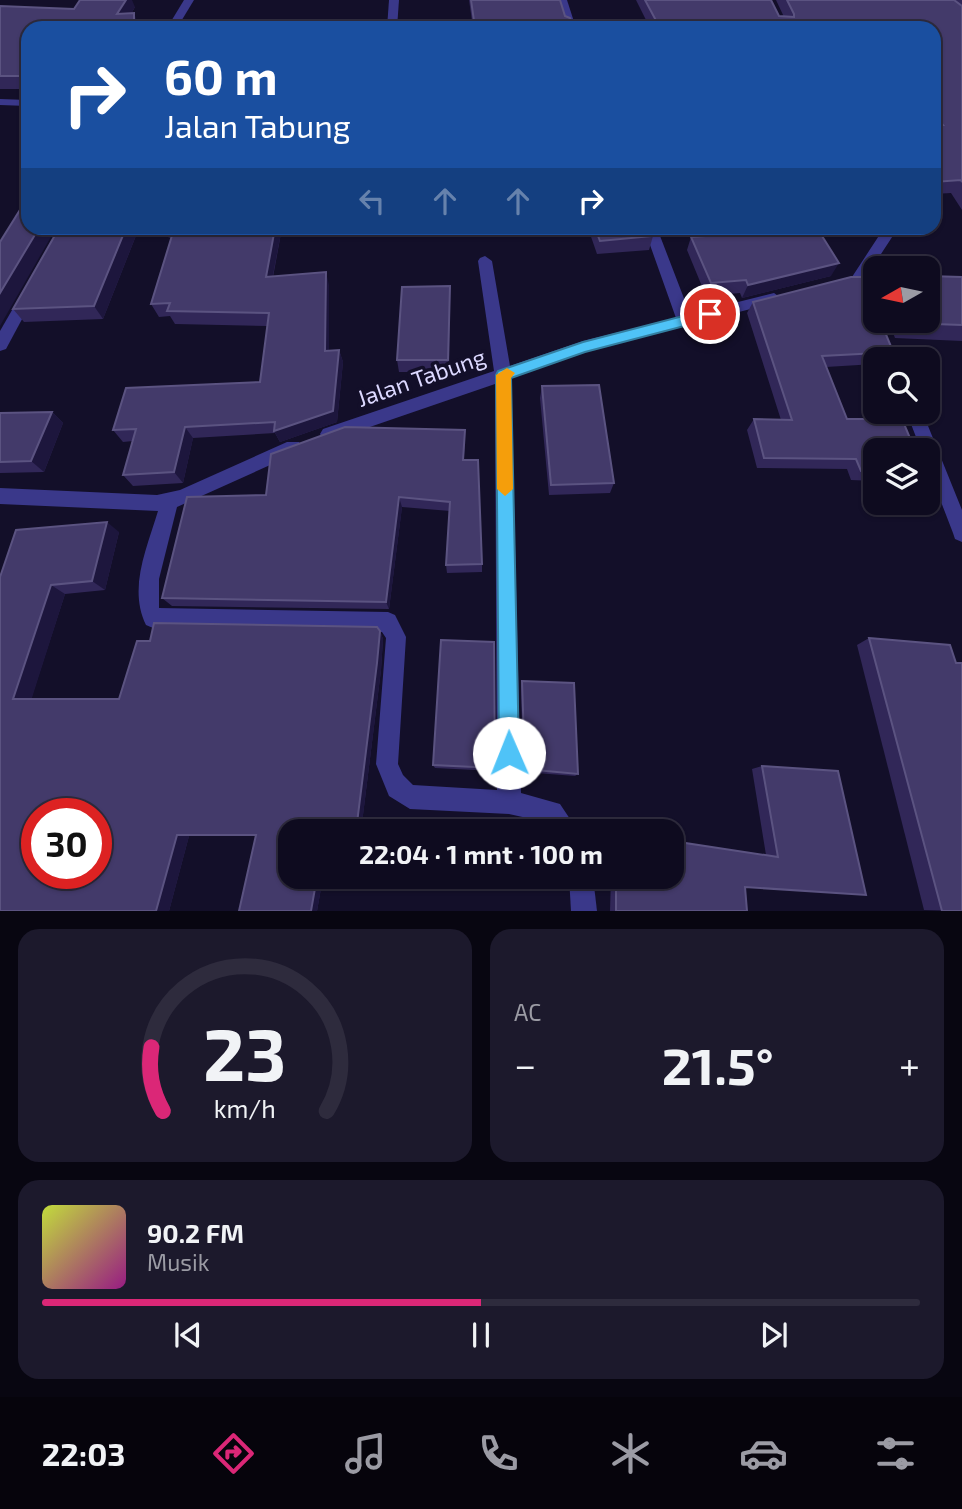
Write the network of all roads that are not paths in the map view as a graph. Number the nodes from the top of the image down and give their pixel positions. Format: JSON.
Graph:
{"nodes":[{"id":1,"x":189,"y":0,"type":"edge"},
{"id":2,"x":394,"y":0,"type":"edge"},
{"id":3,"x":562,"y":0,"type":"edge"},
{"id":4,"x":176,"y":21,"type":"edge"},
{"id":5,"x":392,"y":21,"type":"edge"},
{"id":6,"x":570,"y":21,"type":"edge"},
{"id":7,"x":0,"y":102,"type":"edge"},
{"id":8,"x":21,"y":103,"type":"edge"},
{"id":9,"x":653,"y":235,"type":"edge"},
{"id":10,"x":886,"y":235,"type":"edge"},
{"id":11,"x":870,"y":256,"type":"edge"},
{"id":12,"x":485,"y":261,"type":"dead end"},
{"id":13,"x":863,"y":265,"type":"edge"},
{"id":14,"x":33,"y":286,"type":"edge"},
{"id":15,"x":792,"y":294,"type":"edge"},
{"id":16,"x":863,"y":298,"type":"edge"},
{"id":17,"x":685,"y":321,"type":"junction"},
{"id":18,"x":0,"y":345,"type":"edge"},
{"id":19,"x":503,"y":375,"type":"junction"},
{"id":20,"x":919,"y":424,"type":"edge"},
{"id":21,"x":0,"y":496,"type":"edge"},
{"id":22,"x":170,"y":500,"type":"junction"},
{"id":23,"x":962,"y":533,"type":"edge"},
{"id":24,"x":509,"y":802,"type":"junction"},
{"id":25,"x":557,"y":819,"type":"edge"},
{"id":26,"x":582,"y":889,"type":"edge"},
{"id":27,"x":584,"y":911,"type":"edge"}],
"edges":[{"from":1,"to":4,"type":"street"},
{"from":2,"to":5,"type":"street"},
{"from":3,"to":6,"type":"street"},
{"from":7,"to":8,"type":"street"},
{"from":9,"to":17,"type":"street"},
{"from":10,"to":11,"type":"street"},
{"from":12,"to":19,"type":"street"},
{"from":13,"to":16,"type":"street"},
{"from":14,"to":18,"type":"street"},
{"from":15,"to":17,"type":"street","name":"Jalan Tabung"},
{"from":17,"to":19,"type":"street","name":"Jalan Tabung"},
{"from":19,"to":22,"type":"street","name":"Jalan Tabung"},
{"from":19,"to":24,"type":"street"},
{"from":20,"to":23,"type":"street"},
{"from":21,"to":22,"type":"street","name":"Jalan Tabung"},
{"from":22,"to":24,"type":"street"},
{"from":24,"to":25,"type":"street"},
{"from":26,"to":27,"type":"street"}]}
